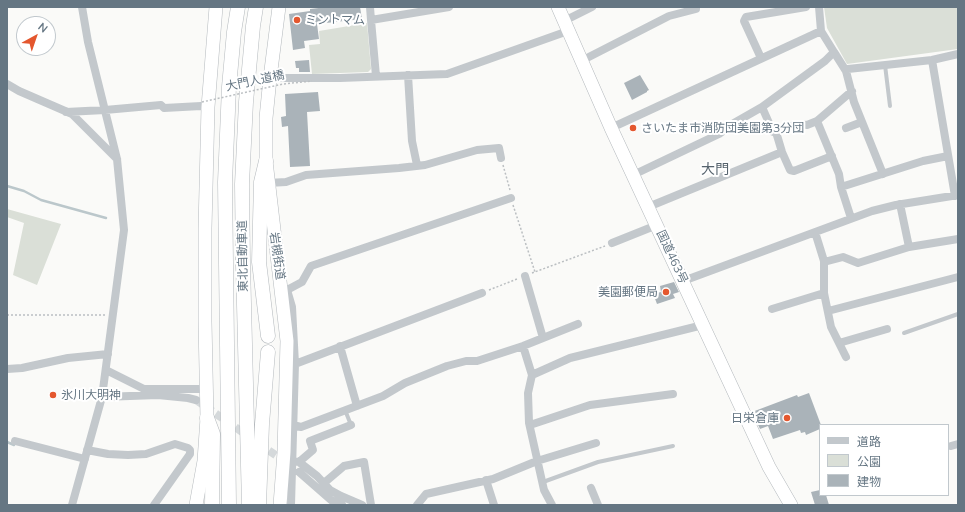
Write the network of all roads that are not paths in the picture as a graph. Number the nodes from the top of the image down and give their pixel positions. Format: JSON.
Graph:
{"nodes":[{"id":1,"x":82,"y":7,"type":"edge"},
{"id":2,"x":216,"y":7,"type":"edge"},
{"id":3,"x":238,"y":7,"type":"edge"},
{"id":4,"x":256,"y":7,"type":"edge"},
{"id":5,"x":279,"y":7,"type":"edge"},
{"id":6,"x":370,"y":7,"type":"edge"},
{"id":7,"x":450,"y":7,"type":"edge"},
{"id":8,"x":558,"y":7,"type":"edge"},
{"id":9,"x":592,"y":7,"type":"edge"},
{"id":10,"x":696,"y":7,"type":"edge"},
{"id":11,"x":806,"y":7,"type":"edge"},
{"id":12,"x":819,"y":7,"type":"edge"},
{"id":13,"x":370,"y":20,"type":"junction"},
{"id":14,"x":566,"y":26,"type":"junction"},
{"id":15,"x":821,"y":30,"type":"junction"},
{"id":16,"x":834,"y":52,"type":"junction"},
{"id":17,"x":958,"y":54,"type":"edge"},
{"id":18,"x":761,"y":58,"type":"junction"},
{"id":19,"x":932,"y":60,"type":"junction"},
{"id":20,"x":581,"y":61,"type":"junction"},
{"id":21,"x":885,"y":65,"type":"junction"},
{"id":22,"x":846,"y":71,"type":"junction"},
{"id":23,"x":408,"y":75,"type":"junction"},
{"id":24,"x":376,"y":76,"type":"junction"},
{"id":25,"x":270,"y":78,"type":"junction"},
{"id":26,"x":7,"y":84,"type":"edge"},
{"id":27,"x":852,"y":91,"type":"junction"},
{"id":28,"x":205,"y":104,"type":"junction"},
{"id":29,"x":890,"y":106,"type":"dead end"},
{"id":30,"x":762,"y":107,"type":"junction"},
{"id":31,"x":106,"y":110,"type":"junction"},
{"id":32,"x":66,"y":112,"type":"junction"},
{"id":33,"x":817,"y":120,"type":"junction"},
{"id":34,"x":862,"y":122,"type":"junction"},
{"id":35,"x":611,"y":128,"type":"junction"},
{"id":36,"x":846,"y":128,"type":"dead end"},
{"id":37,"x":776,"y":132,"type":"junction"},
{"id":38,"x":782,"y":152,"type":"junction"},
{"id":39,"x":832,"y":156,"type":"junction"},
{"id":40,"x":501,"y":158,"type":"road end"},
{"id":41,"x":117,"y":159,"type":"junction"},
{"id":42,"x":949,"y":159,"type":"junction"},
{"id":43,"x":266,"y":161,"type":"junction"},
{"id":44,"x":958,"y":161,"type":"edge"},
{"id":45,"x":417,"y":165,"type":"junction"},
{"id":46,"x":883,"y":174,"type":"junction"},
{"id":47,"x":633,"y":176,"type":"junction"},
{"id":48,"x":268,"y":183,"type":"junction"},
{"id":49,"x":841,"y":187,"type":"junction"},
{"id":50,"x":956,"y":195,"type":"edge"},
{"id":51,"x":511,"y":198,"type":"road end"},
{"id":52,"x":900,"y":204,"type":"junction"},
{"id":53,"x":648,"y":207,"type":"junction"},
{"id":54,"x":851,"y":218,"type":"junction"},
{"id":55,"x":657,"y":225,"type":"junction"},
{"id":56,"x":815,"y":232,"type":"junction"},
{"id":57,"x":958,"y":239,"type":"edge"},
{"id":58,"x":612,"y":243,"type":"road end"},
{"id":59,"x":909,"y":247,"type":"junction"},
{"id":60,"x":824,"y":262,"type":"junction"},
{"id":61,"x":525,"y":276,"type":"road end"},
{"id":62,"x":958,"y":277,"type":"edge"},
{"id":63,"x":683,"y":281,"type":"junction"},
{"id":64,"x":284,"y":287,"type":"junction"},
{"id":65,"x":482,"y":293,"type":"road end"},
{"id":66,"x":824,"y":293,"type":"junction"},
{"id":67,"x":772,"y":309,"type":"dead end"},
{"id":68,"x":828,"y":311,"type":"junction"},
{"id":69,"x":958,"y":314,"type":"edge"},
{"id":70,"x":578,"y":324,"type":"dead end"},
{"id":71,"x":703,"y":325,"type":"junction"},
{"id":72,"x":887,"y":329,"type":"dead end"},
{"id":73,"x":904,"y":333,"type":"dead end"},
{"id":74,"x":268,"y":336,"type":"dead end"},
{"id":75,"x":543,"y":338,"type":"junction"},
{"id":76,"x":839,"y":343,"type":"junction"},
{"id":77,"x":340,"y":346,"type":"junction"},
{"id":78,"x":523,"y":346,"type":"junction"},
{"id":79,"x":268,"y":352,"type":"dead end"},
{"id":80,"x":108,"y":354,"type":"junction"},
{"id":81,"x":846,"y":357,"type":"dead end"},
{"id":82,"x":295,"y":364,"type":"junction"},
{"id":83,"x":7,"y":369,"type":"edge"},
{"id":84,"x":106,"y":370,"type":"junction"},
{"id":85,"x":532,"y":375,"type":"junction"},
{"id":86,"x":207,"y":389,"type":"junction"},
{"id":87,"x":673,"y":394,"type":"dead end"},
{"id":88,"x":102,"y":397,"type":"junction"},
{"id":89,"x":196,"y":400,"type":"tunnel mouth"},
{"id":90,"x":357,"y":406,"type":"junction"},
{"id":91,"x":345,"y":410,"type":"junction"},
{"id":92,"x":207,"y":418,"type":"junction"},
{"id":93,"x":292,"y":425,"type":"junction"},
{"id":94,"x":351,"y":425,"type":"joint"},
{"id":95,"x":530,"y":425,"type":"junction"},
{"id":96,"x":15,"y":441,"type":"dead end"},
{"id":97,"x":596,"y":443,"type":"dead end"},
{"id":98,"x":673,"y":446,"type":"dead end"},
{"id":99,"x":87,"y":450,"type":"junction"},
{"id":100,"x":85,"y":459,"type":"junction"},
{"id":101,"x":537,"y":461,"type":"junction"},
{"id":102,"x":295,"y":462,"type":"junction"},
{"id":103,"x":299,"y":472,"type":"dead end"},
{"id":104,"x":486,"y":480,"type":"junction"},
{"id":105,"x":542,"y":482,"type":"junction"},
{"id":106,"x":324,"y":483,"type":"junction"},
{"id":107,"x":591,"y":488,"type":"dead end"},
{"id":108,"x":72,"y":505,"type":"edge"},
{"id":109,"x":154,"y":505,"type":"edge"},
{"id":110,"x":196,"y":505,"type":"edge"},
{"id":111,"x":212,"y":505,"type":"edge"},
{"id":112,"x":229,"y":505,"type":"edge"},
{"id":113,"x":249,"y":505,"type":"edge"},
{"id":114,"x":259,"y":505,"type":"edge"},
{"id":115,"x":280,"y":505,"type":"edge"},
{"id":116,"x":291,"y":505,"type":"edge"},
{"id":117,"x":342,"y":505,"type":"edge"},
{"id":118,"x":362,"y":505,"type":"edge"},
{"id":119,"x":372,"y":505,"type":"edge"},
{"id":120,"x":417,"y":505,"type":"edge"},
{"id":121,"x":494,"y":505,"type":"edge"},
{"id":122,"x":552,"y":505,"type":"edge"},
{"id":123,"x":598,"y":505,"type":"edge"},
{"id":124,"x":791,"y":505,"type":"edge"}],
"edges":[{"from":1,"to":31,"type":"street"},
{"from":2,"to":28,"type":"highway"},
{"from":3,"to":112,"type":"highway","name":"東北自動車道"},
{"from":4,"to":113,"type":"highway","name":"東北自動車道"},
{"from":5,"to":25,"type":"highway","name":"岩槻街道"},
{"from":6,"to":13,"type":"street"},
{"from":7,"to":13,"type":"street"},
{"from":8,"to":14,"type":"highway","name":"国道463号"},
{"from":9,"to":14,"type":"street"},
{"from":10,"to":20,"type":"street"},
{"from":11,"to":18,"type":"street"},
{"from":12,"to":15,"type":"street"},
{"from":13,"to":24,"type":"street"},
{"from":14,"to":20,"type":"highway","name":"国道463号"},
{"from":14,"to":23,"type":"street"},
{"from":15,"to":16,"type":"street"},
{"from":15,"to":18,"type":"street"},
{"from":16,"to":22,"type":"street"},
{"from":16,"to":30,"type":"street"},
{"from":17,"to":19,"type":"street"},
{"from":18,"to":35,"type":"street"},
{"from":19,"to":21,"type":"street"},
{"from":19,"to":42,"type":"street"},
{"from":20,"to":35,"type":"highway","name":"国道463号"},
{"from":21,"to":22,"type":"street"},
{"from":21,"to":29,"type":"lane"},
{"from":22,"to":27,"type":"street"},
{"from":23,"to":24,"type":"street"},
{"from":23,"to":45,"type":"street"},
{"from":24,"to":25,"type":"street"},
{"from":25,"to":43,"type":"highway","name":"岩槻街道"},
{"from":26,"to":32,"type":"street"},
{"from":27,"to":33,"type":"street"},
{"from":27,"to":34,"type":"street"},
{"from":28,"to":31,"type":"street"},
{"from":28,"to":86,"type":"highway"},
{"from":30,"to":37,"type":"street"},
{"from":30,"to":47,"type":"street"},
{"from":31,"to":32,"type":"street"},
{"from":31,"to":41,"type":"street"},
{"from":32,"to":41,"type":"street"},
{"from":33,"to":37,"type":"street"},
{"from":33,"to":39,"type":"street"},
{"from":34,"to":36,"type":"street"},
{"from":34,"to":46,"type":"street"},
{"from":35,"to":47,"type":"highway","name":"国道463号"},
{"from":37,"to":38,"type":"street"},
{"from":38,"to":39,"type":"street"},
{"from":38,"to":53,"type":"street"},
{"from":39,"to":49,"type":"street"},
{"from":40,"to":45,"type":"street"},
{"from":41,"to":80,"type":"street"},
{"from":42,"to":44,"type":"street"},
{"from":42,"to":46,"type":"street"},
{"from":42,"to":50,"type":"street"},
{"from":43,"to":48,"type":"highway","name":"岩槻街道"},
{"from":43,"to":74,"type":"highway"},
{"from":45,"to":48,"type":"street"},
{"from":46,"to":49,"type":"street"},
{"from":47,"to":53,"type":"highway","name":"国道463号"},
{"from":48,"to":64,"type":"highway","name":"岩槻街道"},
{"from":49,"to":54,"type":"street"},
{"from":50,"to":52,"type":"street"},
{"from":51,"to":64,"type":"street"},
{"from":52,"to":54,"type":"street"},
{"from":52,"to":59,"type":"street"},
{"from":53,"to":55,"type":"highway","name":"国道463号"},
{"from":54,"to":56,"type":"street"},
{"from":55,"to":58,"type":"street"},
{"from":55,"to":63,"type":"highway","name":"国道463号"},
{"from":56,"to":60,"type":"street"},
{"from":56,"to":63,"type":"street"},
{"from":57,"to":59,"type":"street"},
{"from":59,"to":60,"type":"street"},
{"from":60,"to":66,"type":"street"},
{"from":61,"to":75,"type":"street"},
{"from":62,"to":68,"type":"street"},
{"from":63,"to":71,"type":"highway","name":"国道463号"},
{"from":64,"to":82,"type":"street"},
{"from":64,"to":115,"type":"highway","name":"岩槻街道"},
{"from":65,"to":77,"type":"street"},
{"from":66,"to":67,"type":"street"},
{"from":66,"to":68,"type":"street"},
{"from":68,"to":76,"type":"street"},
{"from":69,"to":73,"type":"lane"},
{"from":70,"to":75,"type":"street"},
{"from":71,"to":85,"type":"street"},
{"from":71,"to":124,"type":"highway","name":"国道463号"},
{"from":72,"to":76,"type":"street"},
{"from":75,"to":78,"type":"street"},
{"from":76,"to":81,"type":"street"},
{"from":77,"to":82,"type":"street"},
{"from":77,"to":90,"type":"street"},
{"from":78,"to":85,"type":"street"},
{"from":78,"to":90,"type":"street"},
{"from":79,"to":114,"type":"highway"},
{"from":80,"to":83,"type":"street"},
{"from":80,"to":84,"type":"street"},
{"from":82,"to":93,"type":"street"},
{"from":84,"to":86,"type":"street"},
{"from":84,"to":88,"type":"street"},
{"from":85,"to":95,"type":"street"},
{"from":86,"to":92,"type":"highway"},
{"from":87,"to":95,"type":"street"},
{"from":88,"to":89,"type":"street"},
{"from":88,"to":99,"type":"street"},
{"from":90,"to":91,"type":"street"},
{"from":91,"to":93,"type":"street"},
{"from":91,"to":94,"type":"lane"},
{"from":92,"to":110,"type":"highway"},
{"from":92,"to":111,"type":"highway"},
{"from":93,"to":102,"type":"street"},
{"from":94,"to":102,"type":"street"},
{"from":95,"to":101,"type":"street"},
{"from":96,"to":100,"type":"street"},
{"from":97,"to":101,"type":"street"},
{"from":98,"to":105,"type":"lane"},
{"from":99,"to":100,"type":"street"},
{"from":99,"to":109,"type":"street"},
{"from":100,"to":108,"type":"street"},
{"from":101,"to":104,"type":"street"},
{"from":101,"to":105,"type":"street"},
{"from":102,"to":106,"type":"street"},
{"from":102,"to":116,"type":"street"},
{"from":103,"to":117,"type":"street"},
{"from":104,"to":120,"type":"street"},
{"from":104,"to":121,"type":"street"},
{"from":105,"to":122,"type":"street"},
{"from":106,"to":118,"type":"street"},
{"from":106,"to":119,"type":"street"},
{"from":107,"to":123,"type":"street"}]}
